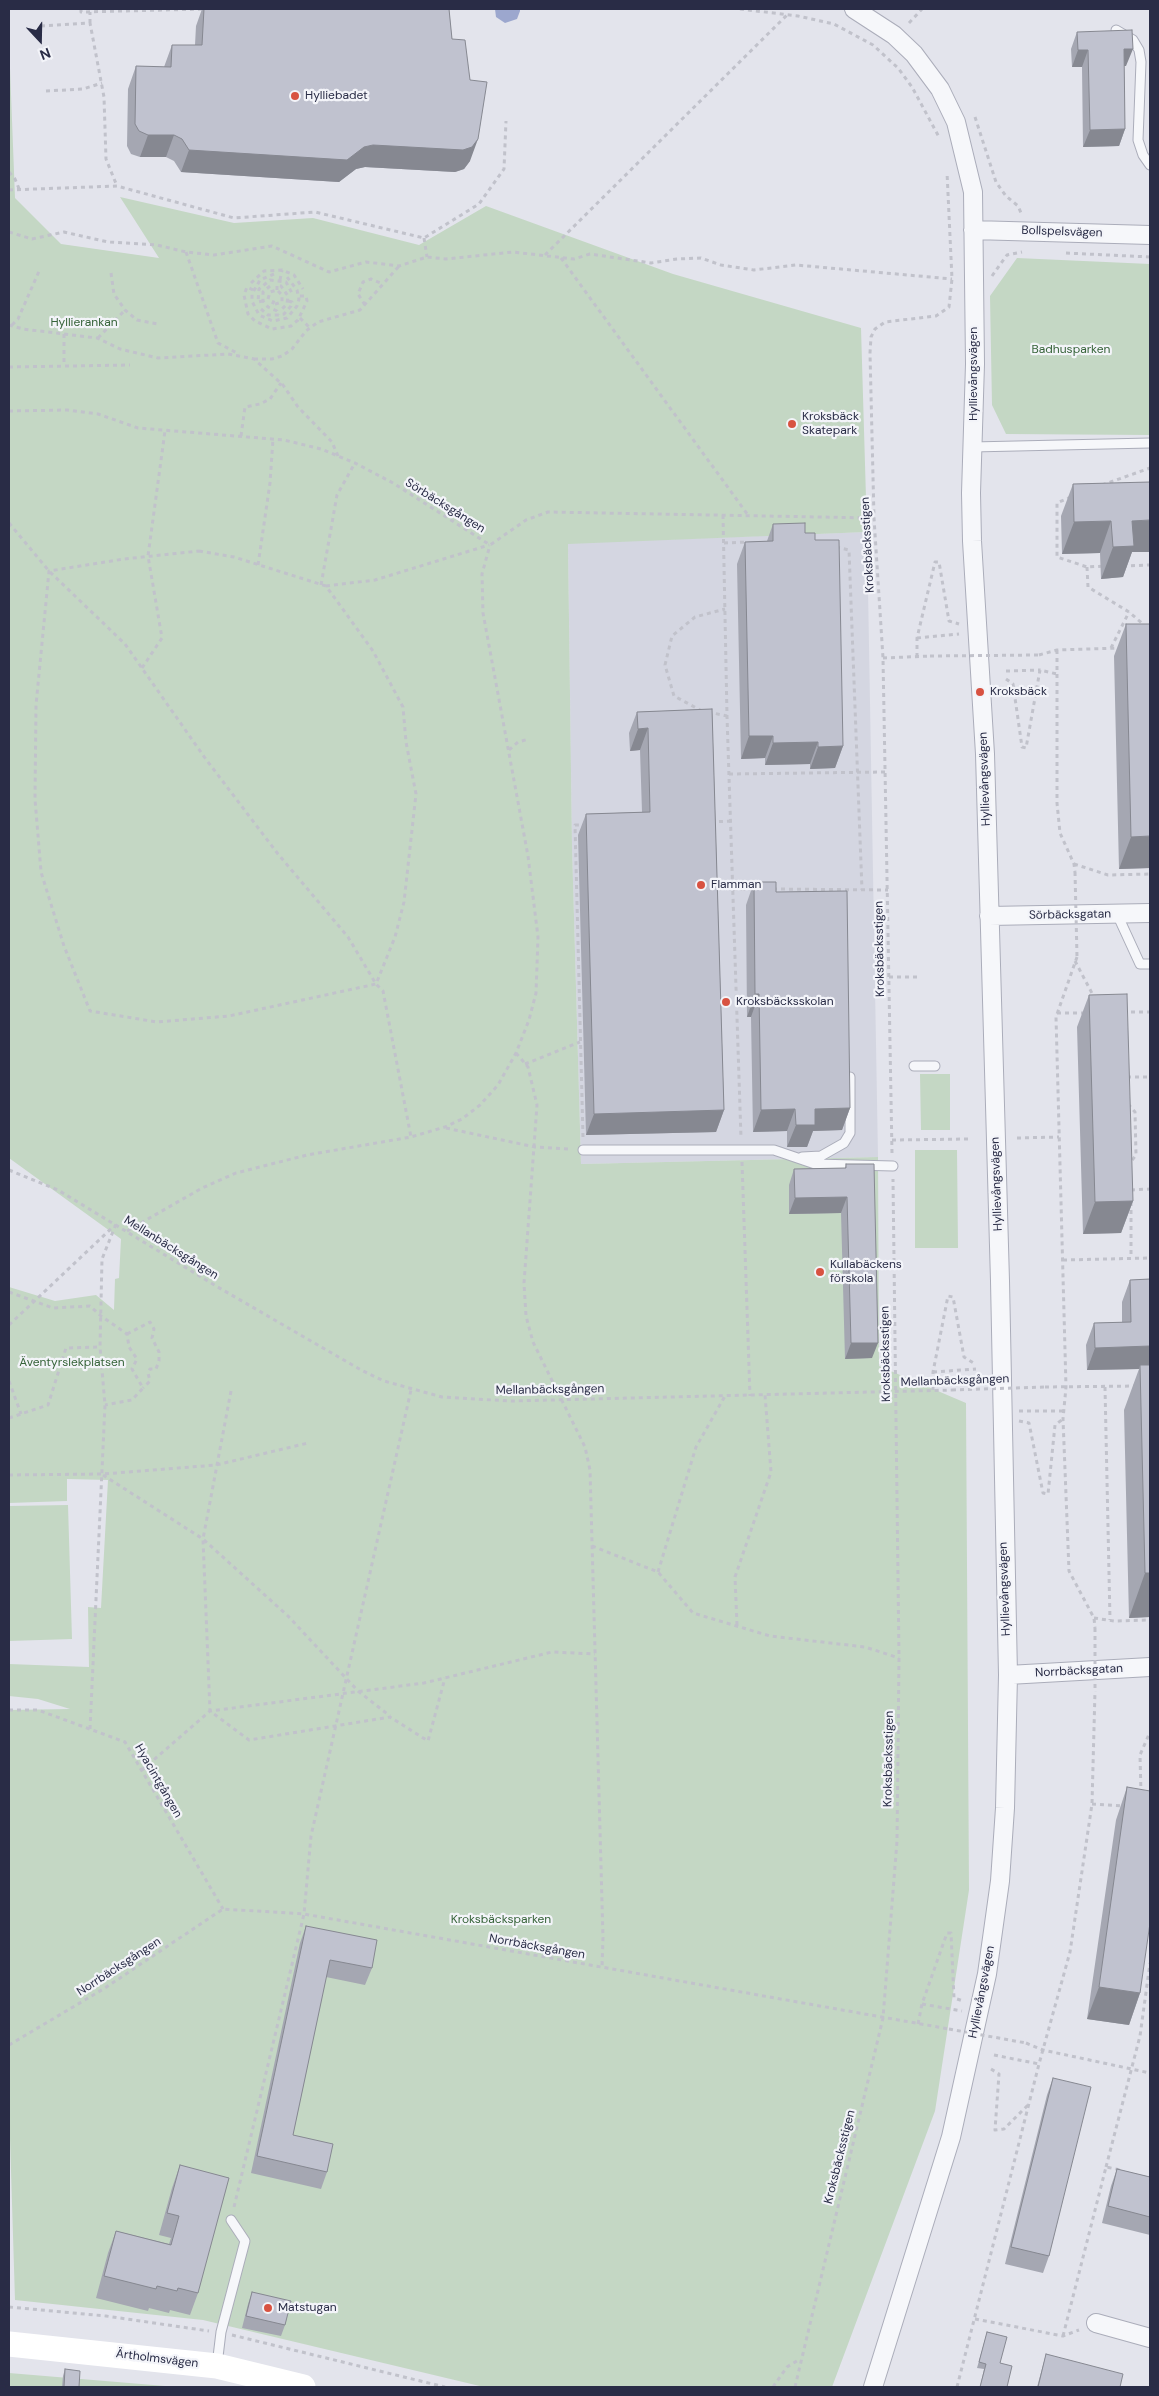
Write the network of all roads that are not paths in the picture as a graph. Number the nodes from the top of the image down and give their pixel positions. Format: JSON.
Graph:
{"nodes":[{"id":1,"x":854,"y":9,"type":"edge"},
{"id":2,"x":1116,"y":30,"type":"edge"},
{"id":3,"x":1150,"y":165,"type":"edge"},
{"id":4,"x":974,"y":230,"type":"junction"},
{"id":5,"x":1150,"y":235,"type":"edge"},
{"id":6,"x":1150,"y":443,"type":"edge"},
{"id":7,"x":972,"y":447,"type":"junction"},
{"id":8,"x":1150,"y":913,"type":"edge"},
{"id":9,"x":1117,"y":914,"type":"junction"},
{"id":10,"x":990,"y":916,"type":"junction"},
{"id":11,"x":1150,"y":964,"type":"edge"},
{"id":12,"x":914,"y":1066,"type":"dead end"},
{"id":13,"x":935,"y":1066,"type":"dead end"},
{"id":14,"x":850,"y":1077,"type":"edge"},
{"id":15,"x":583,"y":1150,"type":"road end"},
{"id":16,"x":794,"y":1157,"type":"junction"},
{"id":17,"x":893,"y":1166,"type":"road end"},
{"id":18,"x":1150,"y":1667,"type":"edge"},
{"id":19,"x":1008,"y":1675,"type":"junction"},
{"id":20,"x":231,"y":2220,"type":"road end"},
{"id":21,"x":1096,"y":2323,"type":"road end"},
{"id":22,"x":1150,"y":2338,"type":"edge"},
{"id":23,"x":9,"y":2344,"type":"edge"},
{"id":24,"x":217,"y":2366,"type":"junction"},
{"id":25,"x":303,"y":2387,"type":"edge"},
{"id":26,"x":872,"y":2387,"type":"edge"}],
"edges":[{"from":1,"to":4,"type":"street","name":"Hyllievångsvägen"},
{"from":2,"to":3,"type":"lane"},
{"from":4,"to":5,"type":"street","name":"Bollspelsvägen"},
{"from":4,"to":7,"type":"street","name":"Hyllievångsvägen"},
{"from":6,"to":7,"type":"lane"},
{"from":7,"to":10,"type":"street","name":"Hyllievångsvägen"},
{"from":8,"to":9,"type":"street","name":"Sörbäcksgatan"},
{"from":9,"to":10,"type":"street","name":"Sörbäcksgatan"},
{"from":9,"to":11,"type":"lane"},
{"from":10,"to":19,"type":"street","name":"Hyllievångsvägen"},
{"from":12,"to":13,"type":"lane"},
{"from":14,"to":16,"type":"lane"},
{"from":15,"to":16,"type":"lane"},
{"from":16,"to":17,"type":"lane"},
{"from":18,"to":19,"type":"street","name":"Norrbäcksgatan"},
{"from":19,"to":26,"type":"street","name":"Hyllievångsvägen"},
{"from":20,"to":24,"type":"lane"},
{"from":21,"to":22,"type":"street"},
{"from":23,"to":24,"type":"street","name":"Ärtholmsvägen"},
{"from":24,"to":25,"type":"street","name":"Ärtholmsvägen"}]}
